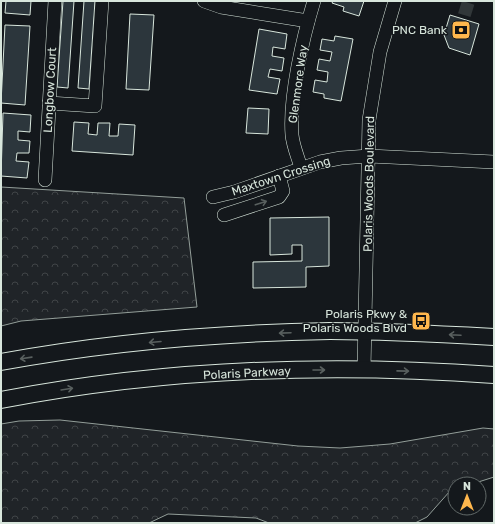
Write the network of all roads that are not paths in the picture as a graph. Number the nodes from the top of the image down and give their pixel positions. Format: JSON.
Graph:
{"nodes":[{"id":1,"x":55,"y":1,"type":"edge"},
{"id":2,"x":102,"y":1,"type":"edge"},
{"id":3,"x":204,"y":1,"type":"edge"},
{"id":4,"x":314,"y":1,"type":"edge"},
{"id":5,"x":395,"y":1,"type":"edge"},
{"id":6,"x":308,"y":21,"type":"junction"},
{"id":7,"x":49,"y":104,"type":"junction"},
{"id":8,"x":369,"y":156,"type":"junction"},
{"id":9,"x":494,"y":162,"type":"edge"},
{"id":10,"x":301,"y":168,"type":"junction"},
{"id":11,"x":279,"y":176,"type":"junction"},
{"id":12,"x":45,"y":180,"type":"dead end"},
{"id":13,"x":213,"y":198,"type":"dead end"},
{"id":14,"x":224,"y":215,"type":"dead end"},
{"id":15,"x":366,"y":332,"type":"junction"},
{"id":16,"x":494,"y":337,"type":"edge"},
{"id":17,"x":1,"y":362,"type":"edge"},
{"id":18,"x":364,"y":370,"type":"junction"},
{"id":19,"x":494,"y":376,"type":"edge"},
{"id":20,"x":1,"y":400,"type":"edge"}],
"edges":[{"from":1,"to":7,"type":"street","name":"Longbow Court"},
{"from":2,"to":7,"type":"street"},
{"from":3,"to":6,"type":"street"},
{"from":4,"to":6,"type":"street","name":"Glenmore Way"},
{"from":5,"to":8,"type":"street","name":"Polaris Woods Boulevard"},
{"from":6,"to":10,"type":"street","name":"Glenmore Way"},
{"from":7,"to":12,"type":"street","name":"Longbow Court"},
{"from":8,"to":9,"type":"street","name":"Maxtown Crossing"},
{"from":8,"to":10,"type":"street","name":"Maxtown Crossing"},
{"from":8,"to":15,"type":"street","name":"Polaris Woods Boulevard"},
{"from":10,"to":11,"type":"street","name":"Maxtown Crossing"},
{"from":11,"to":13,"type":"street","name":"Maxtown Crossing"},
{"from":14,"to":11,"type":"street","one_way":true},
{"from":16,"to":15,"type":"main road","one_way":true},
{"from":15,"to":17,"type":"main road","one_way":true},
{"from":15,"to":18,"type":"street","name":"Polaris Woods Boulevard"},
{"from":18,"to":19,"type":"main road","name":"Polaris Parkway","one_way":true},
{"from":20,"to":18,"type":"main road","name":"Polaris Parkway","one_way":true}]}
